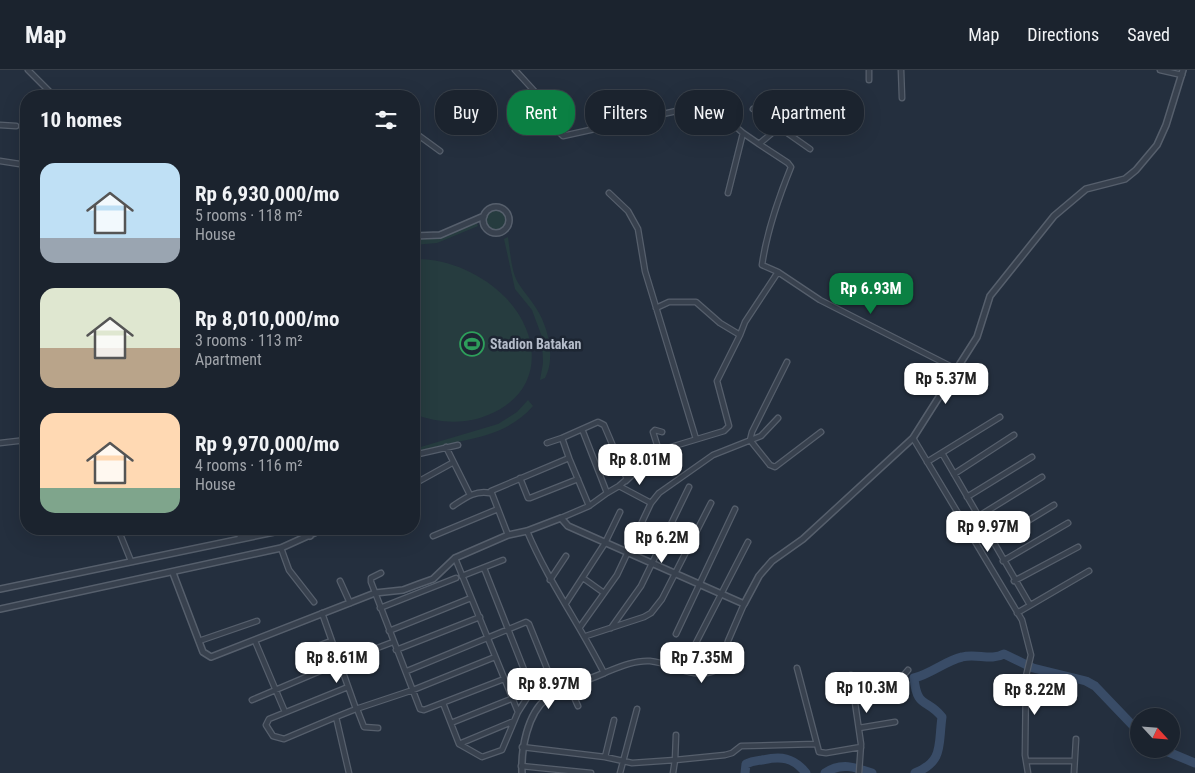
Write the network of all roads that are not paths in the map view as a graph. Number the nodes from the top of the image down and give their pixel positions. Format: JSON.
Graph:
{"nodes":[{"id":1,"x":29,"y":70,"type":"edge"},
{"id":2,"x":515,"y":70,"type":"edge"},
{"id":3,"x":869,"y":70,"type":"edge"},
{"id":4,"x":901,"y":70,"type":"edge"},
{"id":5,"x":1160,"y":70,"type":"edge"},
{"id":6,"x":1182,"y":72,"type":"edge"},
{"id":7,"x":869,"y":80,"type":"dead end"},
{"id":8,"x":48,"y":90,"type":"edge"},
{"id":9,"x":902,"y":98,"type":"dead end"},
{"id":10,"x":675,"y":112,"type":"edge"},
{"id":11,"x":0,"y":125,"type":"edge"},
{"id":12,"x":16,"y":126,"type":"dead end"},
{"id":13,"x":743,"y":133,"type":"edge"},
{"id":14,"x":742,"y":135,"type":"edge"},
{"id":15,"x":768,"y":135,"type":"edge"},
{"id":16,"x":791,"y":135,"type":"edge"},
{"id":17,"x":420,"y":136,"type":"edge"},
{"id":18,"x":759,"y":144,"type":"junction"},
{"id":19,"x":810,"y":149,"type":"dead end"},
{"id":20,"x":440,"y":151,"type":"dead end"},
{"id":21,"x":0,"y":161,"type":"edge"},
{"id":22,"x":20,"y":164,"type":"edge"},
{"id":23,"x":609,"y":193,"type":"dead end"},
{"id":24,"x":728,"y":193,"type":"dead end"},
{"id":25,"x":484,"y":216,"type":"junction"},
{"id":26,"x":420,"y":236,"type":"edge"},
{"id":27,"x":778,"y":272,"type":"junction"},
{"id":28,"x":656,"y":308,"type":"junction"},
{"id":29,"x":740,"y":335,"type":"junction"},
{"id":30,"x":787,"y":362,"type":"dead end"},
{"id":31,"x":956,"y":370,"type":"junction"},
{"id":32,"x":1000,"y":417,"type":"dead end"},
{"id":33,"x":778,"y":418,"type":"dead end"},
{"id":34,"x":582,"y":430,"type":"junction"},
{"id":35,"x":662,"y":432,"type":"dead end"},
{"id":36,"x":821,"y":432,"type":"dead end"},
{"id":37,"x":1014,"y":435,"type":"dead end"},
{"id":38,"x":562,"y":438,"type":"junction"},
{"id":39,"x":913,"y":438,"type":"junction"},
{"id":40,"x":696,"y":439,"type":"junction"},
{"id":41,"x":750,"y":440,"type":"junction"},
{"id":42,"x":20,"y":441,"type":"edge"},
{"id":43,"x":0,"y":443,"type":"edge"},
{"id":44,"x":547,"y":444,"type":"dead end"},
{"id":45,"x":458,"y":445,"type":"dead end"},
{"id":46,"x":446,"y":447,"type":"junction"},
{"id":47,"x":659,"y":452,"type":"junction"},
{"id":48,"x":942,"y":453,"type":"junction"},
{"id":49,"x":420,"y":454,"type":"edge"},
{"id":50,"x":1032,"y":457,"type":"dead end"},
{"id":51,"x":569,"y":458,"type":"junction"},
{"id":52,"x":927,"y":462,"type":"junction"},
{"id":53,"x":452,"y":464,"type":"junction"},
{"id":54,"x":954,"y":474,"type":"junction"},
{"id":55,"x":1042,"y":477,"type":"dead end"},
{"id":56,"x":520,"y":478,"type":"junction"},
{"id":57,"x":578,"y":479,"type":"junction"},
{"id":58,"x":420,"y":481,"type":"edge"},
{"id":59,"x":626,"y":481,"type":"junction"},
{"id":60,"x":619,"y":486,"type":"junction"},
{"id":61,"x":688,"y":488,"type":"dead end"},
{"id":62,"x":490,"y":493,"type":"junction"},
{"id":63,"x":607,"y":493,"type":"junction"},
{"id":64,"x":470,"y":495,"type":"junction"},
{"id":65,"x":967,"y":497,"type":"junction"},
{"id":66,"x":651,"y":503,"type":"junction"},
{"id":67,"x":711,"y":503,"type":"dead end"},
{"id":68,"x":1054,"y":505,"type":"dead end"},
{"id":69,"x":453,"y":506,"type":"dead end"},
{"id":70,"x":589,"y":506,"type":"junction"},
{"id":71,"x":498,"y":509,"type":"junction"},
{"id":72,"x":735,"y":509,"type":"dead end"},
{"id":73,"x":620,"y":512,"type":"dead end"},
{"id":74,"x":978,"y":516,"type":"junction"},
{"id":75,"x":565,"y":522,"type":"junction"},
{"id":76,"x":1068,"y":523,"type":"dead end"},
{"id":77,"x":963,"y":524,"type":"junction"},
{"id":78,"x":527,"y":532,"type":"junction"},
{"id":79,"x":120,"y":535,"type":"edge"},
{"id":80,"x":239,"y":535,"type":"edge"},
{"id":81,"x":257,"y":535,"type":"edge"},
{"id":82,"x":508,"y":535,"type":"junction"},
{"id":83,"x":310,"y":536,"type":"edge"},
{"id":84,"x":433,"y":536,"type":"dead end"},
{"id":85,"x":241,"y":538,"type":"junction"},
{"id":86,"x":748,"y":542,"type":"dead end"},
{"id":87,"x":993,"y":542,"type":"junction"},
{"id":88,"x":605,"y":543,"type":"junction"},
{"id":89,"x":1078,"y":547,"type":"dead end"},
{"id":90,"x":281,"y":548,"type":"junction"},
{"id":91,"x":628,"y":553,"type":"junction"},
{"id":92,"x":566,"y":556,"type":"dead end"},
{"id":93,"x":455,"y":558,"type":"junction"},
{"id":94,"x":503,"y":560,"type":"dead end"},
{"id":95,"x":1003,"y":560,"type":"junction"},
{"id":96,"x":131,"y":562,"type":"junction"},
{"id":97,"x":651,"y":564,"type":"junction"},
{"id":98,"x":484,"y":568,"type":"junction"},
{"id":99,"x":1089,"y":571,"type":"dead end"},
{"id":100,"x":173,"y":573,"type":"junction"},
{"id":101,"x":381,"y":573,"type":"dead end"},
{"id":102,"x":674,"y":575,"type":"junction"},
{"id":103,"x":462,"y":576,"type":"junction"},
{"id":104,"x":456,"y":578,"type":"dead end"},
{"id":105,"x":583,"y":578,"type":"junction"},
{"id":106,"x":550,"y":580,"type":"junction"},
{"id":107,"x":340,"y":581,"type":"dead end"},
{"id":108,"x":1014,"y":581,"type":"junction"},
{"id":109,"x":699,"y":585,"type":"junction"},
{"id":110,"x":0,"y":589,"type":"edge"},
{"id":111,"x":375,"y":593,"type":"junction"},
{"id":112,"x":604,"y":593,"type":"junction"},
{"id":113,"x":721,"y":595,"type":"junction"},
{"id":114,"x":471,"y":598,"type":"junction"},
{"id":115,"x":314,"y":602,"type":"dead end"},
{"id":116,"x":350,"y":603,"type":"junction"},
{"id":117,"x":566,"y":603,"type":"junction"},
{"id":118,"x":744,"y":604,"type":"junction"},
{"id":119,"x":1030,"y":605,"type":"junction"},
{"id":120,"x":380,"y":608,"type":"junction"},
{"id":121,"x":0,"y":609,"type":"edge"},
{"id":122,"x":322,"y":613,"type":"junction"},
{"id":123,"x":1017,"y":613,"type":"junction"},
{"id":124,"x":480,"y":617,"type":"junction"},
{"id":125,"x":257,"y":621,"type":"dead end"},
{"id":126,"x":580,"y":627,"type":"junction"},
{"id":127,"x":611,"y":628,"type":"junction"},
{"id":128,"x":507,"y":629,"type":"junction"},
{"id":129,"x":389,"y":631,"type":"junction"},
{"id":130,"x":676,"y":634,"type":"dead end"},
{"id":131,"x":586,"y":636,"type":"junction"},
{"id":132,"x":487,"y":637,"type":"junction"},
{"id":133,"x":199,"y":641,"type":"junction"},
{"id":134,"x":256,"y":641,"type":"junction"},
{"id":135,"x":331,"y":641,"type":"junction"},
{"id":136,"x":393,"y":642,"type":"junction"},
{"id":137,"x":396,"y":650,"type":"junction"},
{"id":138,"x":302,"y":652,"type":"dead end"},
{"id":139,"x":495,"y":657,"type":"junction"},
{"id":140,"x":341,"y":662,"type":"junction"},
{"id":141,"x":797,"y":668,"type":"dead end"},
{"id":142,"x":682,"y":670,"type":"junction"},
{"id":143,"x":908,"y":670,"type":"dead end"},
{"id":144,"x":407,"y":671,"type":"junction"},
{"id":145,"x":604,"y":673,"type":"junction"},
{"id":146,"x":851,"y":676,"type":"dead end"},
{"id":147,"x":504,"y":679,"type":"junction"},
{"id":148,"x":348,"y":687,"type":"junction"},
{"id":149,"x":275,"y":688,"type":"junction"},
{"id":150,"x":570,"y":688,"type":"junction"},
{"id":151,"x":413,"y":690,"type":"junction"},
{"id":152,"x":532,"y":690,"type":"junction"},
{"id":153,"x":511,"y":699,"type":"junction"},
{"id":154,"x":252,"y":700,"type":"dead end"},
{"id":155,"x":855,"y":701,"type":"junction"},
{"id":156,"x":442,"y":703,"type":"junction"},
{"id":157,"x":578,"y":706,"type":"dead end"},
{"id":158,"x":358,"y":709,"type":"junction"},
{"id":159,"x":637,"y":709,"type":"dead end"},
{"id":160,"x":285,"y":712,"type":"junction"},
{"id":161,"x":518,"y":712,"type":"junction"},
{"id":162,"x":336,"y":717,"type":"junction"},
{"id":163,"x":614,"y":720,"type":"dead end"},
{"id":164,"x":514,"y":721,"type":"junction"},
{"id":165,"x":895,"y":722,"type":"dead end"},
{"id":166,"x":451,"y":723,"type":"junction"},
{"id":167,"x":378,"y":728,"type":"dead end"},
{"id":168,"x":859,"y":728,"type":"junction"},
{"id":169,"x":676,"y":735,"type":"dead end"},
{"id":170,"x":1076,"y":739,"type":"dead end"},
{"id":171,"x":459,"y":744,"type":"junction"},
{"id":172,"x":816,"y":744,"type":"junction"},
{"id":173,"x":522,"y":747,"type":"junction"},
{"id":174,"x":861,"y":747,"type":"junction"},
{"id":175,"x":606,"y":757,"type":"junction"},
{"id":176,"x":675,"y":760,"type":"junction"},
{"id":177,"x":1026,"y":761,"type":"junction"},
{"id":178,"x":1074,"y":761,"type":"junction"},
{"id":179,"x":624,"y":762,"type":"junction"},
{"id":180,"x":521,"y":766,"type":"junction"},
{"id":181,"x":548,"y":771,"type":"edge"},
{"id":182,"x":566,"y":772,"type":"edge"},
{"id":183,"x":583,"y":772,"type":"edge"},
{"id":184,"x":349,"y":773,"type":"edge"},
{"id":185,"x":522,"y":773,"type":"edge"},
{"id":186,"x":591,"y":773,"type":"edge"},
{"id":187,"x":620,"y":773,"type":"edge"},
{"id":188,"x":673,"y":773,"type":"edge"},
{"id":189,"x":860,"y":773,"type":"edge"},
{"id":190,"x":1028,"y":773,"type":"edge"},
{"id":191,"x":1074,"y":773,"type":"edge"}],
"edges":[{"from":1,"to":8,"type":"street"},
{"from":2,"to":10,"type":"street"},
{"from":3,"to":7,"type":"street"},
{"from":4,"to":9,"type":"street"},
{"from":5,"to":6,"type":"street"},
{"from":6,"to":31,"type":"street"},
{"from":11,"to":12,"type":"street"},
{"from":13,"to":18,"type":"street"},
{"from":14,"to":24,"type":"street"},
{"from":15,"to":18,"type":"street"},
{"from":16,"to":19,"type":"street"},
{"from":17,"to":20,"type":"street"},
{"from":18,"to":27,"type":"street"},
{"from":21,"to":22,"type":"street"},
{"from":23,"to":28,"type":"street"},
{"from":25,"to":25,"type":"street"},
{"from":25,"to":26,"type":"street"},
{"from":27,"to":29,"type":"street"},
{"from":27,"to":31,"type":"street"},
{"from":28,"to":29,"type":"street"},
{"from":28,"to":40,"type":"street"},
{"from":29,"to":40,"type":"street"},
{"from":30,"to":41,"type":"street"},
{"from":31,"to":39,"type":"street"},
{"from":32,"to":48,"type":"street"},
{"from":33,"to":41,"type":"street"},
{"from":34,"to":38,"type":"street"},
{"from":34,"to":59,"type":"street"},
{"from":34,"to":63,"type":"street"},
{"from":35,"to":47,"type":"street"},
{"from":36,"to":41,"type":"street"},
{"from":37,"to":54,"type":"street"},
{"from":38,"to":44,"type":"street"},
{"from":38,"to":51,"type":"street"},
{"from":39,"to":52,"type":"street"},
{"from":39,"to":118,"type":"street"},
{"from":40,"to":47,"type":"street"},
{"from":41,"to":66,"type":"street"},
{"from":42,"to":43,"type":"street"},
{"from":45,"to":46,"type":"street"},
{"from":46,"to":49,"type":"street"},
{"from":46,"to":53,"type":"street"},
{"from":47,"to":59,"type":"street"},
{"from":48,"to":52,"type":"street"},
{"from":48,"to":54,"type":"street"},
{"from":50,"to":65,"type":"street"},
{"from":51,"to":56,"type":"street"},
{"from":51,"to":57,"type":"street"},
{"from":52,"to":77,"type":"street"},
{"from":53,"to":58,"type":"street"},
{"from":53,"to":64,"type":"street"},
{"from":54,"to":65,"type":"street"},
{"from":55,"to":74,"type":"street"},
{"from":56,"to":57,"type":"street"},
{"from":56,"to":62,"type":"street"},
{"from":57,"to":70,"type":"street"},
{"from":59,"to":60,"type":"street"},
{"from":60,"to":63,"type":"street"},
{"from":60,"to":66,"type":"street"},
{"from":61,"to":97,"type":"street"},
{"from":62,"to":64,"type":"street"},
{"from":62,"to":71,"type":"street"},
{"from":63,"to":70,"type":"street"},
{"from":64,"to":69,"type":"street"},
{"from":65,"to":74,"type":"street"},
{"from":66,"to":91,"type":"street"},
{"from":67,"to":102,"type":"street"},
{"from":68,"to":87,"type":"street"},
{"from":70,"to":75,"type":"street"},
{"from":71,"to":82,"type":"street"},
{"from":71,"to":84,"type":"street"},
{"from":72,"to":109,"type":"street"},
{"from":73,"to":88,"type":"street"},
{"from":74,"to":77,"type":"street"},
{"from":74,"to":87,"type":"street"},
{"from":75,"to":78,"type":"street"},
{"from":75,"to":88,"type":"street"},
{"from":76,"to":95,"type":"street"},
{"from":77,"to":123,"type":"street"},
{"from":78,"to":82,"type":"street"},
{"from":78,"to":106,"type":"street"},
{"from":79,"to":96,"type":"street"},
{"from":80,"to":85,"type":"street"},
{"from":81,"to":85,"type":"street"},
{"from":82,"to":93,"type":"street"},
{"from":83,"to":90,"type":"street"},
{"from":85,"to":96,"type":"street"},
{"from":86,"to":113,"type":"street"},
{"from":87,"to":95,"type":"street"},
{"from":88,"to":91,"type":"street"},
{"from":88,"to":105,"type":"street"},
{"from":89,"to":108,"type":"street"},
{"from":90,"to":100,"type":"street"},
{"from":90,"to":115,"type":"street"},
{"from":91,"to":97,"type":"street"},
{"from":91,"to":112,"type":"street"},
{"from":92,"to":106,"type":"street"},
{"from":93,"to":103,"type":"street"},
{"from":93,"to":111,"type":"street"},
{"from":94,"to":98,"type":"street"},
{"from":95,"to":108,"type":"street"},
{"from":96,"to":110,"type":"street"},
{"from":97,"to":102,"type":"street"},
{"from":97,"to":127,"type":"street"},
{"from":98,"to":103,"type":"street"},
{"from":98,"to":128,"type":"street"},
{"from":99,"to":119,"type":"street"},
{"from":100,"to":121,"type":"street"},
{"from":100,"to":133,"type":"street"},
{"from":101,"to":111,"type":"street"},
{"from":102,"to":109,"type":"street"},
{"from":102,"to":127,"type":"street"},
{"from":103,"to":114,"type":"street"},
{"from":104,"to":120,"type":"street"},
{"from":105,"to":112,"type":"street"},
{"from":105,"to":117,"type":"street"},
{"from":106,"to":117,"type":"street"},
{"from":107,"to":116,"type":"street"},
{"from":108,"to":119,"type":"street"},
{"from":109,"to":113,"type":"street"},
{"from":109,"to":130,"type":"street"},
{"from":111,"to":116,"type":"street"},
{"from":111,"to":120,"type":"street"},
{"from":112,"to":126,"type":"street"},
{"from":113,"to":118,"type":"street"},
{"from":113,"to":142,"type":"street"},
{"from":114,"to":124,"type":"street"},
{"from":114,"to":129,"type":"street"},
{"from":116,"to":122,"type":"street"},
{"from":117,"to":126,"type":"street"},
{"from":118,"to":142,"type":"street"},
{"from":119,"to":123,"type":"street"},
{"from":120,"to":129,"type":"street"},
{"from":122,"to":134,"type":"street"},
{"from":122,"to":135,"type":"street"},
{"from":123,"to":177,"type":"street"},
{"from":124,"to":132,"type":"street"},
{"from":124,"to":137,"type":"street"},
{"from":125,"to":133,"type":"street"},
{"from":126,"to":131,"type":"street"},
{"from":127,"to":131,"type":"street"},
{"from":128,"to":132,"type":"street"},
{"from":128,"to":152,"type":"street"},
{"from":128,"to":152,"type":"street"},
{"from":129,"to":136,"type":"street"},
{"from":131,"to":145,"type":"street"},
{"from":132,"to":139,"type":"street"},
{"from":132,"to":144,"type":"street"},
{"from":133,"to":134,"type":"street"},
{"from":134,"to":149,"type":"street"},
{"from":135,"to":138,"type":"street"},
{"from":135,"to":140,"type":"street"},
{"from":136,"to":137,"type":"street"},
{"from":136,"to":140,"type":"street"},
{"from":137,"to":144,"type":"street"},
{"from":139,"to":147,"type":"street"},
{"from":139,"to":151,"type":"street"},
{"from":140,"to":148,"type":"street"},
{"from":140,"to":149,"type":"street"},
{"from":141,"to":172,"type":"street"},
{"from":142,"to":145,"type":"street"},
{"from":143,"to":155,"type":"street"},
{"from":144,"to":151,"type":"street"},
{"from":145,"to":150,"type":"street"},
{"from":146,"to":155,"type":"street"},
{"from":147,"to":153,"type":"street"},
{"from":147,"to":156,"type":"street"},
{"from":148,"to":158,"type":"street"},
{"from":148,"to":160,"type":"street"},
{"from":149,"to":154,"type":"street"},
{"from":149,"to":160,"type":"street"},
{"from":150,"to":157,"type":"street"},
{"from":150,"to":173,"type":"street"},
{"from":151,"to":156,"type":"street"},
{"from":151,"to":158,"type":"street"},
{"from":152,"to":161,"type":"street"},
{"from":153,"to":161,"type":"street"},
{"from":153,"to":166,"type":"street"},
{"from":155,"to":168,"type":"street"},
{"from":156,"to":166,"type":"street"},
{"from":158,"to":162,"type":"street"},
{"from":158,"to":167,"type":"street"},
{"from":159,"to":179,"type":"street"},
{"from":160,"to":162,"type":"street"},
{"from":161,"to":164,"type":"street"},
{"from":162,"to":184,"type":"street"},
{"from":163,"to":175,"type":"street"},
{"from":164,"to":171,"type":"street"},
{"from":164,"to":171,"type":"street"},
{"from":165,"to":168,"type":"street"},
{"from":166,"to":171,"type":"street"},
{"from":168,"to":174,"type":"street"},
{"from":169,"to":176,"type":"street"},
{"from":170,"to":178,"type":"street"},
{"from":172,"to":174,"type":"street"},
{"from":172,"to":176,"type":"street"},
{"from":173,"to":175,"type":"street"},
{"from":173,"to":180,"type":"street"},
{"from":174,"to":189,"type":"street"},
{"from":175,"to":179,"type":"street"},
{"from":176,"to":179,"type":"street"},
{"from":176,"to":188,"type":"street"},
{"from":177,"to":178,"type":"street"},
{"from":177,"to":190,"type":"street"},
{"from":178,"to":191,"type":"street"},
{"from":179,"to":187,"type":"street"},
{"from":180,"to":181,"type":"street"},
{"from":180,"to":185,"type":"street"},
{"from":181,"to":182,"type":"street"},
{"from":182,"to":183,"type":"street"},
{"from":183,"to":186,"type":"street"}]}
